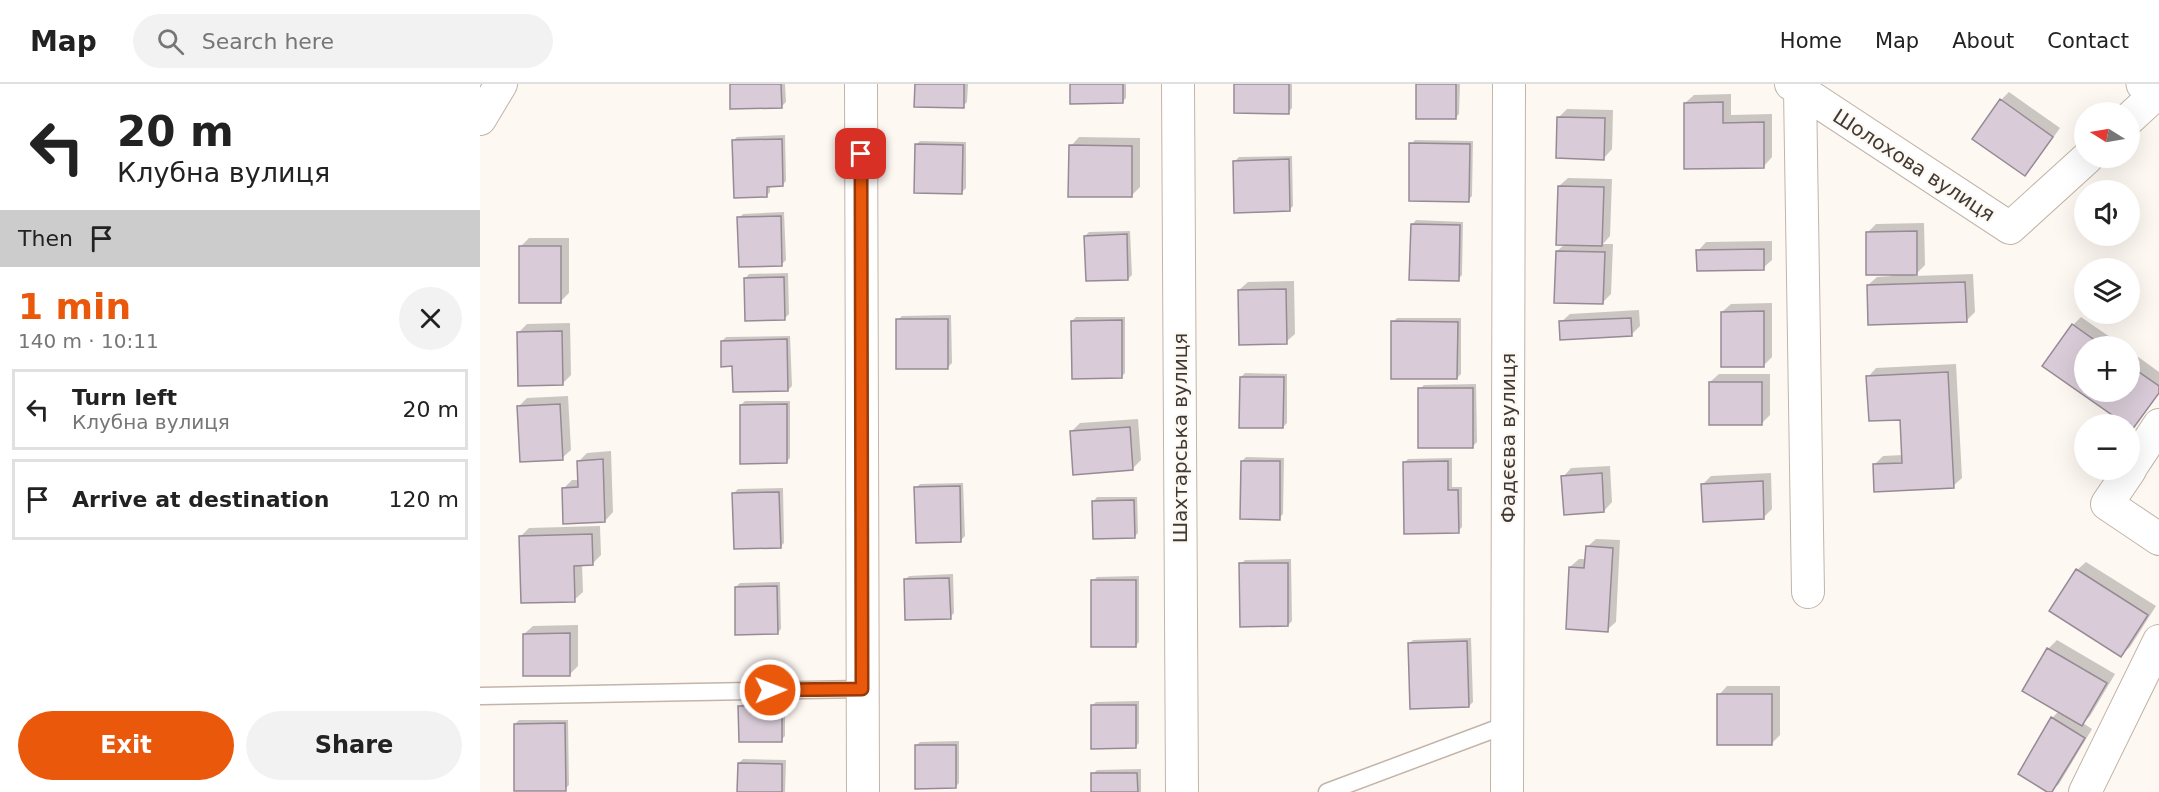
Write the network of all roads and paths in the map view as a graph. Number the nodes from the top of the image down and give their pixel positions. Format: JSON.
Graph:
{"nodes":[{"id":1,"x":501,"y":84,"type":"edge"},
{"id":2,"x":861,"y":84,"type":"edge"},
{"id":3,"x":1178,"y":84,"type":"edge"},
{"id":4,"x":1509,"y":84,"type":"edge"},
{"id":5,"x":1796,"y":87,"type":"edge"},
{"id":6,"x":2153,"y":91,"type":"edge"},
{"id":7,"x":2140,"y":106,"type":"edge"},
{"id":8,"x":480,"y":119,"type":"edge"},
{"id":9,"x":2076,"y":168,"type":"edge"},
{"id":10,"x":2159,"y":425,"type":"edge"},
{"id":11,"x":2140,"y":454,"type":"edge"},
{"id":12,"x":2123,"y":480,"type":"edge"},
{"id":13,"x":2159,"y":539,"type":"edge"},
{"id":14,"x":1808,"y":592,"type":"dead end"},
{"id":15,"x":2159,"y":641,"type":"edge"},
{"id":16,"x":862,"y":689,"type":"junction"},
{"id":17,"x":480,"y":696,"type":"edge"},
{"id":18,"x":1506,"y":725,"type":"junction"},
{"id":19,"x":863,"y":792,"type":"edge"},
{"id":20,"x":1182,"y":792,"type":"edge"},
{"id":21,"x":1327,"y":792,"type":"edge"},
{"id":22,"x":1507,"y":792,"type":"edge"},
{"id":23,"x":2085,"y":792,"type":"edge"}],
"edges":[{"from":1,"to":8,"type":"street"},
{"from":2,"to":16,"type":"street"},
{"from":3,"to":20,"type":"street","name":"Шахтарська вулиця"},
{"from":4,"to":18,"type":"street","name":"Фадєєва вулиця"},
{"from":5,"to":9,"type":"street","name":"Шолохова вулиця"},
{"from":5,"to":14,"type":"street"},
{"from":6,"to":7,"type":"street"},
{"from":10,"to":11,"type":"street"},
{"from":12,"to":13,"type":"street"},
{"from":15,"to":23,"type":"street"},
{"from":16,"to":17,"type":"lane"},
{"from":16,"to":19,"type":"street"},
{"from":18,"to":21,"type":"lane"},
{"from":18,"to":22,"type":"street","name":"Фадєєва вулиця"}]}
